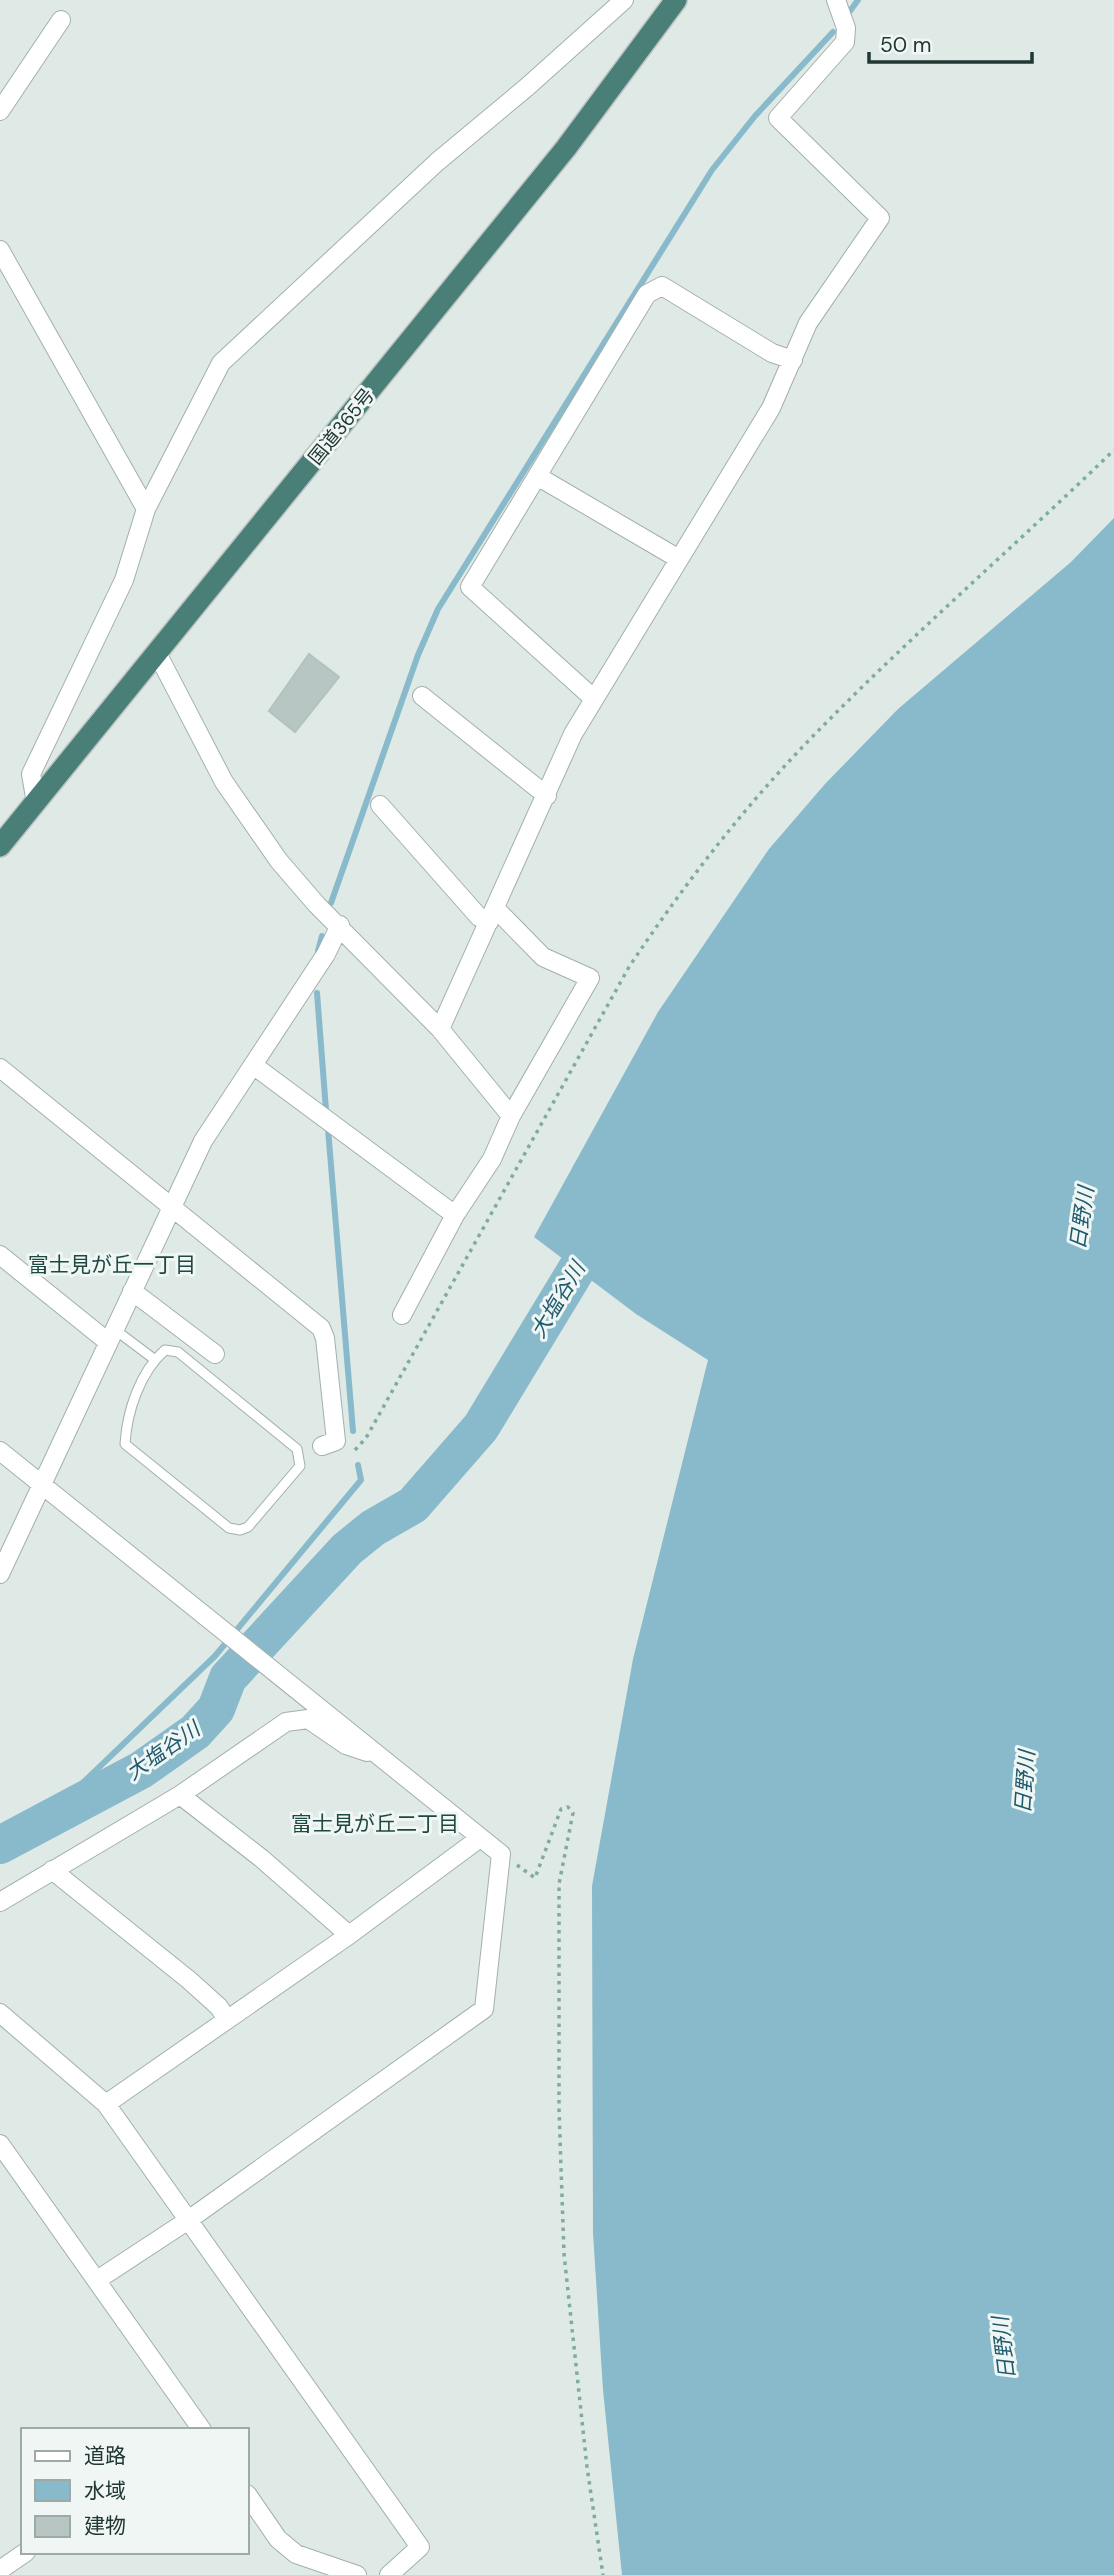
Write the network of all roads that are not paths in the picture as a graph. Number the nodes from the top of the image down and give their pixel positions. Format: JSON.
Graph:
{"nodes":[{"id":1,"x":624,"y":0,"type":"edge"},
{"id":2,"x":676,"y":0,"type":"edge"},
{"id":3,"x":836,"y":0,"type":"edge"},
{"id":4,"x":61,"y":20,"type":"dead end"},
{"id":5,"x":0,"y":111,"type":"edge"},
{"id":6,"x":0,"y":250,"type":"edge"},
{"id":7,"x":793,"y":360,"type":"junction"},
{"id":8,"x":537,"y":475,"type":"junction"},
{"id":9,"x":146,"y":509,"type":"junction"},
{"id":10,"x":679,"y":559,"type":"junction"},
{"id":11,"x":157,"y":653,"type":"junction"},
{"id":12,"x":422,"y":696,"type":"dead end"},
{"id":13,"x":593,"y":698,"type":"junction"},
{"id":14,"x":547,"y":796,"type":"junction"},
{"id":15,"x":36,"y":803,"type":"junction"},
{"id":16,"x":380,"y":805,"type":"dead end"},
{"id":17,"x":0,"y":846,"type":"edge"},
{"id":18,"x":492,"y":915,"type":"junction"},
{"id":19,"x":340,"y":925,"type":"junction"},
{"id":20,"x":440,"y":1029,"type":"junction"},
{"id":21,"x":253,"y":1065,"type":"junction"},
{"id":22,"x":4,"y":1078,"type":"edge"},
{"id":23,"x":511,"y":1116,"type":"junction"},
{"id":24,"x":172,"y":1204,"type":"junction"},
{"id":25,"x":455,"y":1215,"type":"junction"},
{"id":26,"x":0,"y":1255,"type":"edge"},
{"id":27,"x":132,"y":1291,"type":"junction"},
{"id":28,"x":402,"y":1315,"type":"dead end"},
{"id":29,"x":111,"y":1335,"type":"junction"},
{"id":30,"x":215,"y":1354,"type":"dead end"},
{"id":31,"x":154,"y":1359,"type":"junction"},
{"id":32,"x":329,"y":1444,"type":"road end"},
{"id":33,"x":0,"y":1451,"type":"edge"},
{"id":34,"x":42,"y":1485,"type":"junction"},
{"id":35,"x":0,"y":1574,"type":"edge"},
{"id":36,"x":380,"y":1757,"type":"junction"},
{"id":37,"x":180,"y":1795,"type":"junction"},
{"id":38,"x":480,"y":1839,"type":"junction"},
{"id":39,"x":52,"y":1870,"type":"junction"},
{"id":40,"x":0,"y":1902,"type":"edge"},
{"id":41,"x":349,"y":1935,"type":"junction"},
{"id":42,"x":0,"y":2013,"type":"edge"},
{"id":43,"x":228,"y":2020,"type":"junction"},
{"id":44,"x":106,"y":2104,"type":"junction"},
{"id":45,"x":0,"y":2144,"type":"edge"},
{"id":46,"x":187,"y":2221,"type":"junction"},
{"id":47,"x":97,"y":2280,"type":"junction"},
{"id":48,"x":201,"y":2428,"type":"edge"},
{"id":49,"x":248,"y":2495,"type":"edge"},
{"id":50,"x":23,"y":2554,"type":"edge"},
{"id":51,"x":0,"y":2570,"type":"edge"},
{"id":52,"x":357,"y":2575,"type":"edge"},
{"id":53,"x":389,"y":2575,"type":"edge"}],
"edges":[{"from":1,"to":9,"type":"street"},
{"from":2,"to":11,"type":"highway","name":"国道365号"},
{"from":3,"to":7,"type":"street"},
{"from":4,"to":5,"type":"street"},
{"from":6,"to":9,"type":"street"},
{"from":7,"to":8,"type":"street"},
{"from":7,"to":10,"type":"street"},
{"from":8,"to":10,"type":"street"},
{"from":8,"to":13,"type":"street"},
{"from":9,"to":15,"type":"street"},
{"from":10,"to":13,"type":"street"},
{"from":11,"to":15,"type":"highway","name":"国道365号"},
{"from":11,"to":19,"type":"street"},
{"from":12,"to":14,"type":"street"},
{"from":13,"to":14,"type":"street"},
{"from":14,"to":18,"type":"street"},
{"from":15,"to":17,"type":"highway","name":"国道365号"},
{"from":16,"to":18,"type":"street"},
{"from":18,"to":20,"type":"street"},
{"from":18,"to":23,"type":"street"},
{"from":19,"to":20,"type":"street"},
{"from":19,"to":21,"type":"street"},
{"from":20,"to":23,"type":"street"},
{"from":21,"to":24,"type":"street"},
{"from":21,"to":25,"type":"street"},
{"from":22,"to":24,"type":"street"},
{"from":23,"to":25,"type":"street"},
{"from":24,"to":27,"type":"street"},
{"from":24,"to":32,"type":"street"},
{"from":25,"to":28,"type":"street"},
{"from":26,"to":29,"type":"street"},
{"from":27,"to":29,"type":"street"},
{"from":27,"to":30,"type":"street"},
{"from":29,"to":31,"type":"lane"},
{"from":29,"to":34,"type":"street"},
{"from":31,"to":31,"type":"lane"},
{"from":33,"to":34,"type":"street"},
{"from":34,"to":35,"type":"street"},
{"from":34,"to":36,"type":"street"},
{"from":36,"to":37,"type":"street"},
{"from":36,"to":38,"type":"street"},
{"from":37,"to":39,"type":"street"},
{"from":37,"to":41,"type":"street"},
{"from":38,"to":41,"type":"street"},
{"from":38,"to":46,"type":"street"},
{"from":39,"to":40,"type":"street"},
{"from":39,"to":43,"type":"street"},
{"from":41,"to":43,"type":"street"},
{"from":42,"to":44,"type":"street"},
{"from":43,"to":44,"type":"street"},
{"from":44,"to":46,"type":"street"},
{"from":45,"to":47,"type":"street"},
{"from":46,"to":47,"type":"street"},
{"from":46,"to":53,"type":"street"},
{"from":47,"to":48,"type":"street"},
{"from":49,"to":52,"type":"street"},
{"from":50,"to":51,"type":"street"}]}
